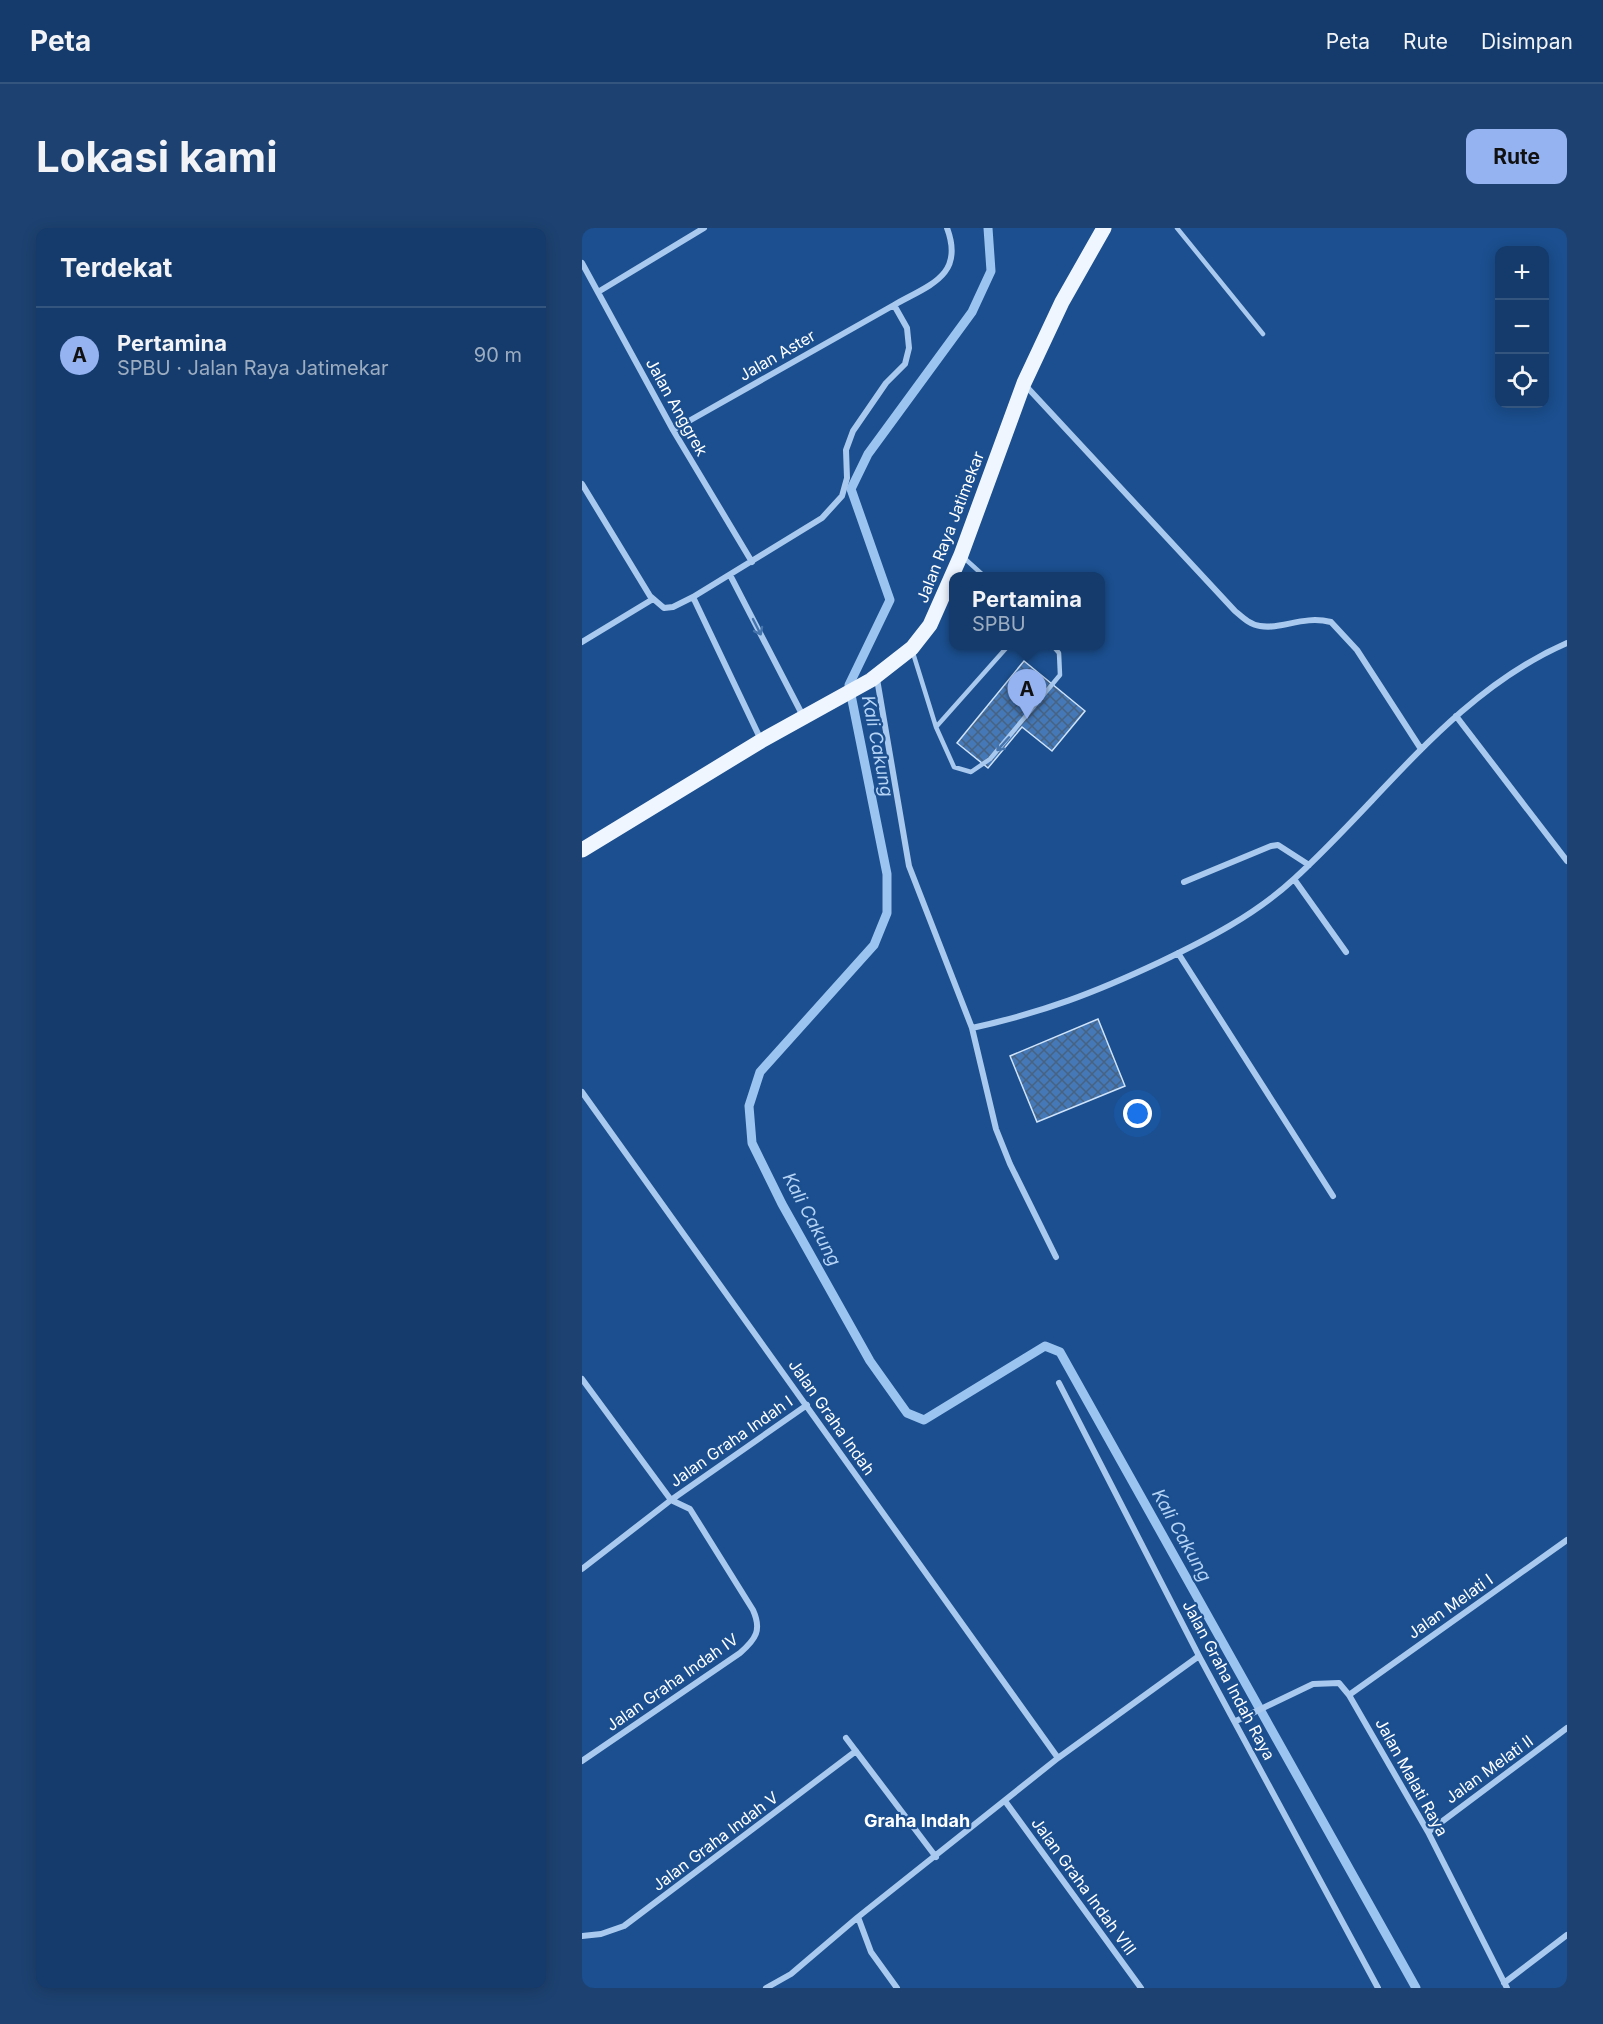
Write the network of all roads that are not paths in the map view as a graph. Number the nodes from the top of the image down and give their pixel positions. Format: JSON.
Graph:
{"nodes":[{"id":1,"x":704,"y":228,"type":"edge"},
{"id":2,"x":947,"y":228,"type":"edge"},
{"id":3,"x":1104,"y":228,"type":"edge"},
{"id":4,"x":1177,"y":228,"type":"edge"},
{"id":5,"x":582,"y":263,"type":"edge"},
{"id":6,"x":598,"y":292,"type":"junction"},
{"id":7,"x":894,"y":305,"type":"junction"},
{"id":8,"x":1263,"y":334,"type":"dead end"},
{"id":9,"x":1024,"y":383,"type":"junction"},
{"id":10,"x":674,"y":430,"type":"junction"},
{"id":11,"x":582,"y":484,"type":"edge"},
{"id":12,"x":961,"y":555,"type":"junction"},
{"id":13,"x":752,"y":562,"type":"junction"},
{"id":14,"x":953,"y":572,"type":"edge"},
{"id":15,"x":980,"y":572,"type":"edge"},
{"id":16,"x":730,"y":575,"type":"junction"},
{"id":17,"x":949,"y":582,"type":"edge"},
{"id":18,"x":693,"y":597,"type":"junction"},
{"id":19,"x":653,"y":599,"type":"junction"},
{"id":20,"x":582,"y":642,"type":"edge"},
{"id":21,"x":1567,"y":643,"type":"edge"},
{"id":22,"x":912,"y":648,"type":"junction"},
{"id":23,"x":1004,"y":650,"type":"edge"},
{"id":24,"x":1057,"y":650,"type":"edge"},
{"id":25,"x":873,"y":678,"type":"junction"},
{"id":26,"x":1456,"y":716,"type":"junction"},
{"id":27,"x":804,"y":717,"type":"junction"},
{"id":28,"x":936,"y":727,"type":"junction"},
{"id":29,"x":761,"y":741,"type":"junction"},
{"id":30,"x":1421,"y":749,"type":"junction"},
{"id":31,"x":582,"y":850,"type":"edge"},
{"id":32,"x":1567,"y":861,"type":"edge"},
{"id":33,"x":1309,"y":865,"type":"junction"},
{"id":34,"x":1294,"y":879,"type":"junction"},
{"id":35,"x":1184,"y":882,"type":"dead end"},
{"id":36,"x":1346,"y":952,"type":"dead end"},
{"id":37,"x":1178,"y":953,"type":"junction"},
{"id":38,"x":972,"y":1028,"type":"junction"},
{"id":39,"x":582,"y":1092,"type":"edge"},
{"id":40,"x":1333,"y":1196,"type":"dead end"},
{"id":41,"x":1056,"y":1257,"type":"dead end"},
{"id":42,"x":582,"y":1379,"type":"edge"},
{"id":43,"x":1059,"y":1383,"type":"dead end"},
{"id":44,"x":807,"y":1405,"type":"junction"},
{"id":45,"x":671,"y":1500,"type":"junction"},
{"id":46,"x":1567,"y":1540,"type":"edge"},
{"id":47,"x":582,"y":1569,"type":"edge"},
{"id":48,"x":1199,"y":1656,"type":"junction"},
{"id":49,"x":1349,"y":1695,"type":"junction"},
{"id":50,"x":1236,"y":1721,"type":"junction"},
{"id":51,"x":1567,"y":1728,"type":"edge"},
{"id":52,"x":846,"y":1738,"type":"dead end"},
{"id":53,"x":856,"y":1751,"type":"junction"},
{"id":54,"x":1059,"y":1758,"type":"junction"},
{"id":55,"x":582,"y":1761,"type":"edge"},
{"id":56,"x":1005,"y":1801,"type":"junction"},
{"id":57,"x":1428,"y":1832,"type":"junction"},
{"id":58,"x":936,"y":1857,"type":"junction"},
{"id":59,"x":858,"y":1917,"type":"junction"},
{"id":60,"x":1567,"y":1935,"type":"edge"},
{"id":61,"x":582,"y":1936,"type":"edge"},
{"id":62,"x":1506,"y":1986,"type":"edge"},
{"id":63,"x":766,"y":1988,"type":"edge"},
{"id":64,"x":897,"y":1988,"type":"edge"},
{"id":65,"x":1141,"y":1988,"type":"edge"},
{"id":66,"x":1378,"y":1988,"type":"edge"}],
"edges":[{"from":1,"to":6,"type":"street"},
{"from":2,"to":7,"type":"street","name":"Jalan Aster"},
{"from":3,"to":9,"type":"main road","name":"Jalan Raya Jatimekar"},
{"from":4,"to":8,"type":"lane"},
{"from":5,"to":6,"type":"street","name":"Jalan Anggrek"},
{"from":6,"to":10,"type":"street","name":"Jalan Anggrek"},
{"from":7,"to":10,"type":"street","name":"Jalan Aster"},
{"from":7,"to":13,"type":"street"},
{"from":9,"to":12,"type":"main road","name":"Jalan Raya Jatimekar"},
{"from":9,"to":30,"type":"street"},
{"from":10,"to":13,"type":"street","name":"Jalan Anggrek"},
{"from":11,"to":19,"type":"street"},
{"from":12,"to":14,"type":"main road","name":"Jalan Raya Jatimekar"},
{"from":12,"to":15,"type":"lane"},
{"from":13,"to":16,"type":"street"},
{"from":16,"to":18,"type":"street"},
{"from":16,"to":27,"type":"street","one_way":true},
{"from":17,"to":22,"type":"main road","name":"Jalan Raya Jatimekar"},
{"from":18,"to":19,"type":"street"},
{"from":18,"to":29,"type":"street"},
{"from":19,"to":20,"type":"street"},
{"from":21,"to":26,"type":"street"},
{"from":22,"to":25,"type":"main road","name":"Jalan Raya Jatimekar"},
{"from":22,"to":28,"type":"lane"},
{"from":23,"to":28,"type":"lane"},
{"from":24,"to":28,"type":"lane","one_way":true},
{"from":25,"to":27,"type":"main road","name":"Jalan Raya Jatimekar"},
{"from":25,"to":38,"type":"street"},
{"from":26,"to":30,"type":"street"},
{"from":26,"to":32,"type":"street"},
{"from":27,"to":29,"type":"main road","name":"Jalan Raya Jatimekar"},
{"from":29,"to":31,"type":"main road","name":"Jalan Raya Jatimekar"},
{"from":30,"to":33,"type":"street"},
{"from":33,"to":34,"type":"street"},
{"from":33,"to":35,"type":"street"},
{"from":34,"to":36,"type":"street"},
{"from":34,"to":37,"type":"street"},
{"from":37,"to":38,"type":"street"},
{"from":37,"to":40,"type":"street"},
{"from":38,"to":41,"type":"street"},
{"from":39,"to":44,"type":"street","name":"Jalan Graha Indah"},
{"from":42,"to":45,"type":"street"},
{"from":43,"to":48,"type":"street","name":"Jalan Graha Indah Raya"},
{"from":44,"to":45,"type":"street","name":"Jalan Graha Indah I"},
{"from":44,"to":54,"type":"street","name":"Jalan Graha Indah"},
{"from":45,"to":47,"type":"street","name":"Jalan Graha Indah I"},
{"from":45,"to":55,"type":"street","name":"Jalan Graha Indah IV"},
{"from":46,"to":49,"type":"street","name":"Jalan Melati I"},
{"from":48,"to":50,"type":"street","name":"Jalan Graha Indah Raya"},
{"from":48,"to":54,"type":"street"},
{"from":49,"to":50,"type":"street"},
{"from":49,"to":57,"type":"street","name":"Jalan Malati Raya"},
{"from":50,"to":66,"type":"street","name":"Jalan Graha Indah Raya"},
{"from":51,"to":57,"type":"street","name":"Jalan Melati II"},
{"from":52,"to":53,"type":"street"},
{"from":53,"to":58,"type":"street"},
{"from":53,"to":61,"type":"street","name":"Jalan Graha Indah V"},
{"from":54,"to":56,"type":"street"},
{"from":56,"to":58,"type":"street"},
{"from":56,"to":65,"type":"street","name":"Jalan Graha Indah VIII"},
{"from":57,"to":62,"type":"street","name":"Jalan Malati Raya"},
{"from":58,"to":59,"type":"street"},
{"from":59,"to":63,"type":"street"},
{"from":59,"to":64,"type":"street"},
{"from":60,"to":62,"type":"street"}]}
